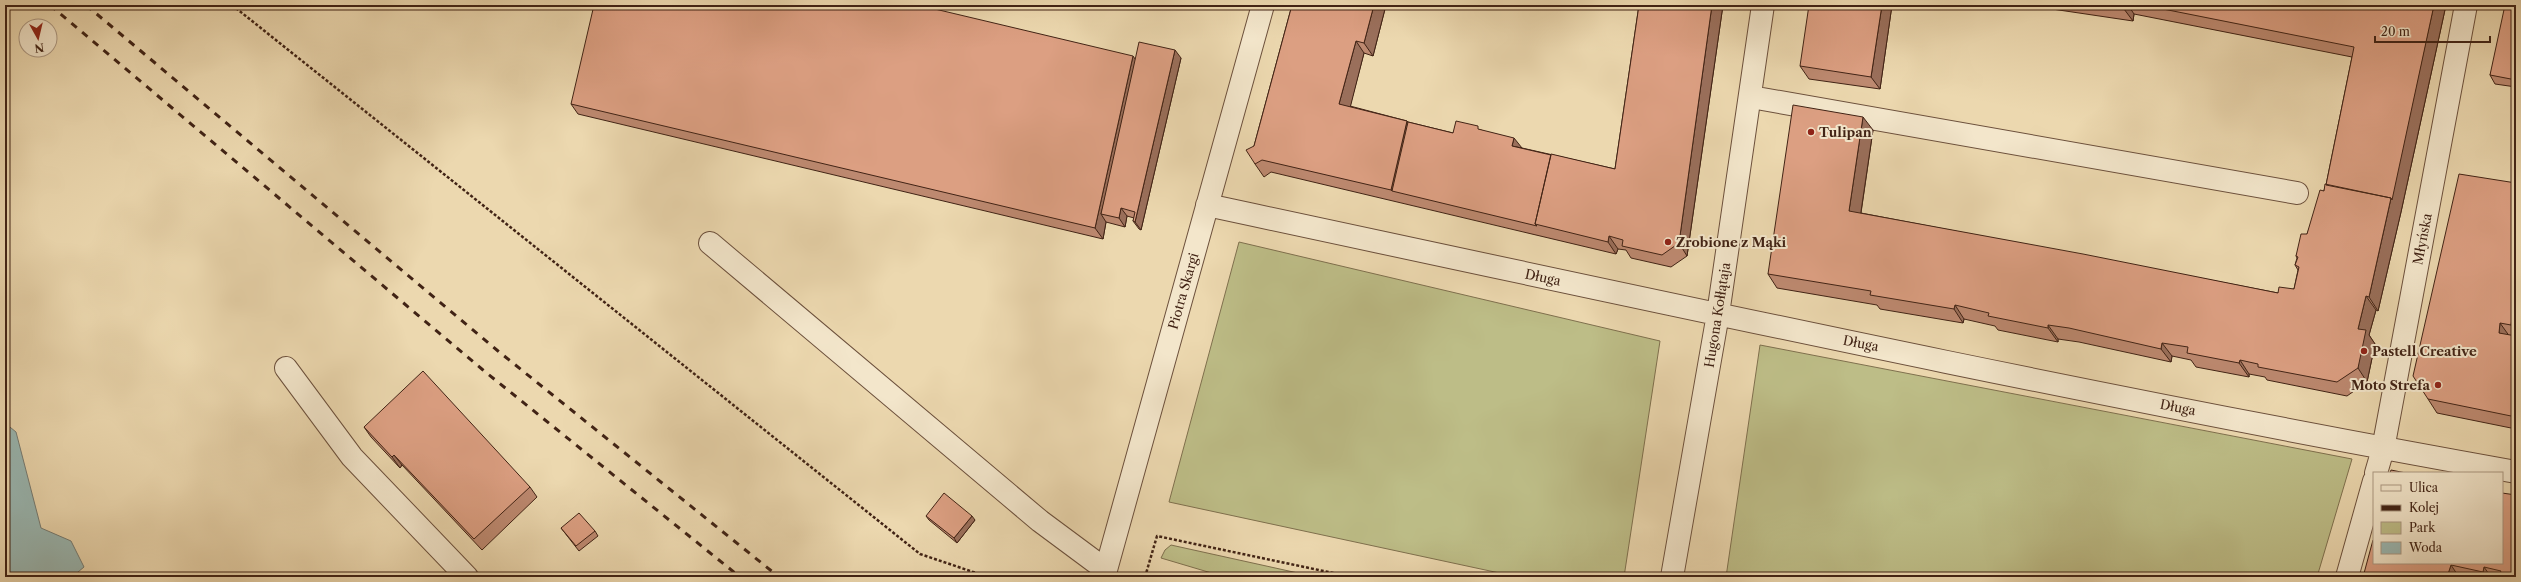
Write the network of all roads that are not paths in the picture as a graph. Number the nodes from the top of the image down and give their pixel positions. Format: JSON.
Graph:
{"nodes":[{"id":1,"x":1263,"y":5,"type":"edge"},
{"id":2,"x":1763,"y":5,"type":"edge"},
{"id":3,"x":2466,"y":5,"type":"edge"},
{"id":4,"x":1751,"y":97,"type":"junction"},
{"id":5,"x":2296,"y":193,"type":"dead end"},
{"id":6,"x":1207,"y":205,"type":"junction"},
{"id":7,"x":710,"y":243,"type":"dead end"},
{"id":8,"x":1718,"y":314,"type":"junction"},
{"id":9,"x":286,"y":368,"type":"dead end"},
{"id":10,"x":2383,"y":449,"type":"junction"},
{"id":11,"x":2376,"y":472,"type":"edge"},
{"id":12,"x":2516,"y":472,"type":"edge"},
{"id":13,"x":2373,"y":485,"type":"edge"},
{"id":14,"x":1105,"y":574,"type":"edge"},
{"id":15,"x":467,"y":577,"type":"edge"},
{"id":16,"x":1672,"y":577,"type":"edge"},
{"id":17,"x":2347,"y":577,"type":"edge"}],
"edges":[{"from":1,"to":6,"type":"street","name":"Piotra Skargi"},
{"from":2,"to":4,"type":"street","name":"Hugona Kołłątaja"},
{"from":3,"to":10,"type":"street","name":"Młyńska"},
{"from":4,"to":5,"type":"street"},
{"from":4,"to":8,"type":"street","name":"Hugona Kołłątaja"},
{"from":6,"to":8,"type":"street","name":"Długa"},
{"from":6,"to":14,"type":"street","name":"Piotra Skargi"},
{"from":7,"to":14,"type":"street"},
{"from":8,"to":10,"type":"street","name":"Długa"},
{"from":8,"to":16,"type":"street","name":"Hugona Kołłątaja"},
{"from":9,"to":15,"type":"street"},
{"from":10,"to":11,"type":"street","name":"Młyńska"},
{"from":10,"to":12,"type":"street","name":"Długa"},
{"from":13,"to":17,"type":"street"}]}
